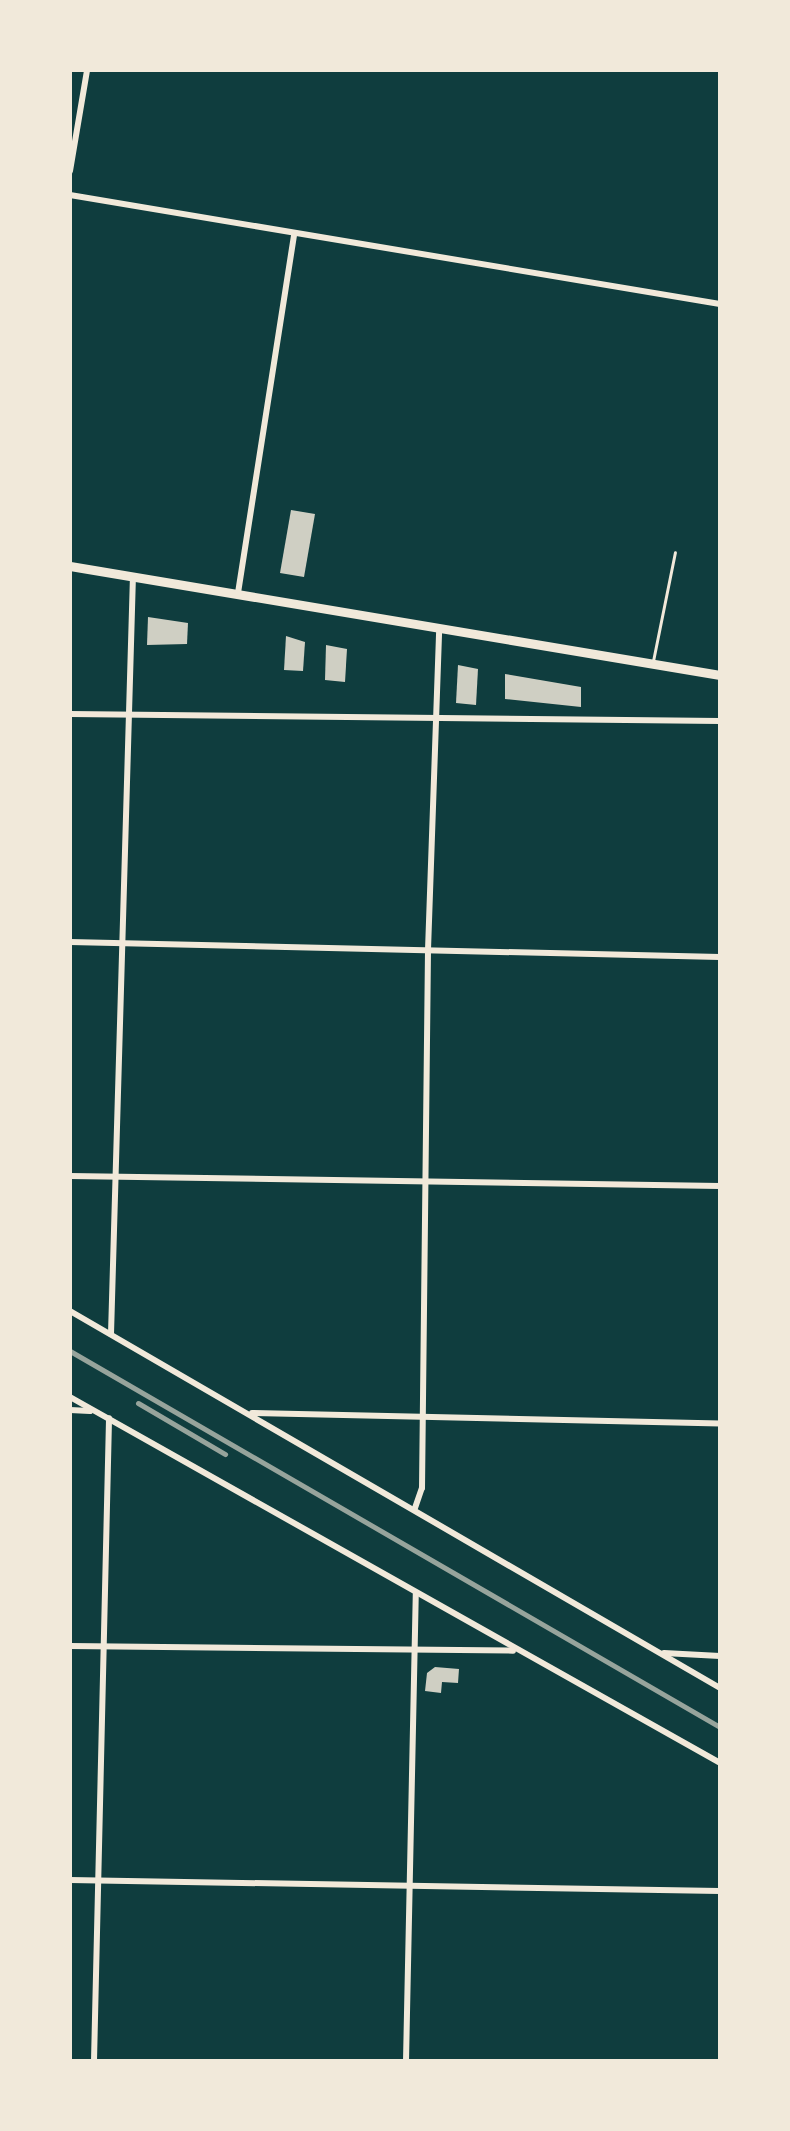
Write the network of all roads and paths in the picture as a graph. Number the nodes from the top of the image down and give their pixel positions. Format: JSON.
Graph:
{"nodes":[{"id":1,"x":87,"y":70,"type":"edge"},
{"id":2,"x":70,"y":171,"type":"edge"},
{"id":3,"x":70,"y":195,"type":"edge"},
{"id":4,"x":294,"y":234,"type":"junction"},
{"id":5,"x":720,"y":304,"type":"edge"},
{"id":6,"x":675,"y":552,"type":"dead end"},
{"id":7,"x":70,"y":566,"type":"edge"},
{"id":8,"x":133,"y":577,"type":"junction"},
{"id":9,"x":238,"y":593,"type":"junction"},
{"id":10,"x":439,"y":629,"type":"junction"},
{"id":11,"x":653,"y":661,"type":"junction"},
{"id":12,"x":720,"y":675,"type":"edge"},
{"id":13,"x":70,"y":714,"type":"edge"},
{"id":14,"x":125,"y":716,"type":"junction"},
{"id":15,"x":437,"y":718,"type":"junction"},
{"id":16,"x":720,"y":721,"type":"edge"},
{"id":17,"x":70,"y":942,"type":"edge"},
{"id":18,"x":121,"y":943,"type":"junction"},
{"id":19,"x":428,"y":950,"type":"junction"},
{"id":20,"x":720,"y":957,"type":"edge"},
{"id":21,"x":70,"y":1176,"type":"edge"},
{"id":22,"x":117,"y":1176,"type":"junction"},
{"id":23,"x":427,"y":1183,"type":"junction"},
{"id":24,"x":720,"y":1186,"type":"edge"},
{"id":25,"x":70,"y":1311,"type":"edge"},
{"id":26,"x":111,"y":1334,"type":"junction"},
{"id":27,"x":70,"y":1397,"type":"edge"},
{"id":28,"x":70,"y":1410,"type":"edge"},
{"id":29,"x":93,"y":1411,"type":"junction"},
{"id":30,"x":251,"y":1413,"type":"junction"},
{"id":31,"x":109,"y":1418,"type":"junction"},
{"id":32,"x":424,"y":1419,"type":"junction"},
{"id":33,"x":720,"y":1424,"type":"edge"},
{"id":34,"x":415,"y":1508,"type":"junction"},
{"id":35,"x":416,"y":1594,"type":"junction"},
{"id":36,"x":70,"y":1646,"type":"edge"},
{"id":37,"x":105,"y":1647,"type":"junction"},
{"id":38,"x":417,"y":1651,"type":"junction"},
{"id":39,"x":517,"y":1651,"type":"junction"},
{"id":40,"x":661,"y":1653,"type":"junction"},
{"id":41,"x":720,"y":1656,"type":"edge"},
{"id":42,"x":720,"y":1688,"type":"edge"},
{"id":43,"x":720,"y":1763,"type":"edge"},
{"id":44,"x":70,"y":1880,"type":"edge"},
{"id":45,"x":101,"y":1881,"type":"junction"},
{"id":46,"x":409,"y":1886,"type":"junction"},
{"id":47,"x":720,"y":1891,"type":"edge"},
{"id":48,"x":94,"y":2061,"type":"edge"},
{"id":49,"x":406,"y":2061,"type":"edge"}],
"edges":[{"from":1,"to":2,"type":"street"},
{"from":3,"to":4,"type":"street"},
{"from":4,"to":5,"type":"street"},
{"from":4,"to":9,"type":"street"},
{"from":6,"to":11,"type":"lane"},
{"from":7,"to":8,"type":"main road"},
{"from":8,"to":9,"type":"main road"},
{"from":8,"to":14,"type":"street"},
{"from":9,"to":10,"type":"main road"},
{"from":10,"to":11,"type":"main road"},
{"from":10,"to":15,"type":"street"},
{"from":11,"to":12,"type":"main road"},
{"from":13,"to":14,"type":"street"},
{"from":14,"to":15,"type":"street"},
{"from":14,"to":18,"type":"street"},
{"from":15,"to":16,"type":"street"},
{"from":15,"to":19,"type":"street"},
{"from":17,"to":18,"type":"street"},
{"from":18,"to":19,"type":"street"},
{"from":18,"to":22,"type":"street"},
{"from":19,"to":20,"type":"street"},
{"from":19,"to":23,"type":"street"},
{"from":21,"to":22,"type":"street"},
{"from":22,"to":23,"type":"street"},
{"from":22,"to":26,"type":"street"},
{"from":23,"to":24,"type":"street"},
{"from":23,"to":32,"type":"street"},
{"from":25,"to":26,"type":"street"},
{"from":26,"to":30,"type":"street"},
{"from":27,"to":29,"type":"street"},
{"from":28,"to":29,"type":"street"},
{"from":29,"to":31,"type":"street"},
{"from":30,"to":32,"type":"street"},
{"from":30,"to":34,"type":"street"},
{"from":31,"to":35,"type":"street"},
{"from":31,"to":37,"type":"street"},
{"from":32,"to":33,"type":"street"},
{"from":32,"to":34,"type":"street"},
{"from":34,"to":40,"type":"street"},
{"from":35,"to":38,"type":"street"},
{"from":35,"to":39,"type":"street"},
{"from":36,"to":37,"type":"street"},
{"from":37,"to":38,"type":"street"},
{"from":37,"to":45,"type":"street"},
{"from":38,"to":39,"type":"street"},
{"from":38,"to":46,"type":"street"},
{"from":39,"to":43,"type":"street"},
{"from":40,"to":41,"type":"street"},
{"from":40,"to":42,"type":"street"},
{"from":44,"to":45,"type":"street"},
{"from":45,"to":46,"type":"street"},
{"from":45,"to":48,"type":"street"},
{"from":46,"to":47,"type":"street"},
{"from":46,"to":49,"type":"street"}]}
